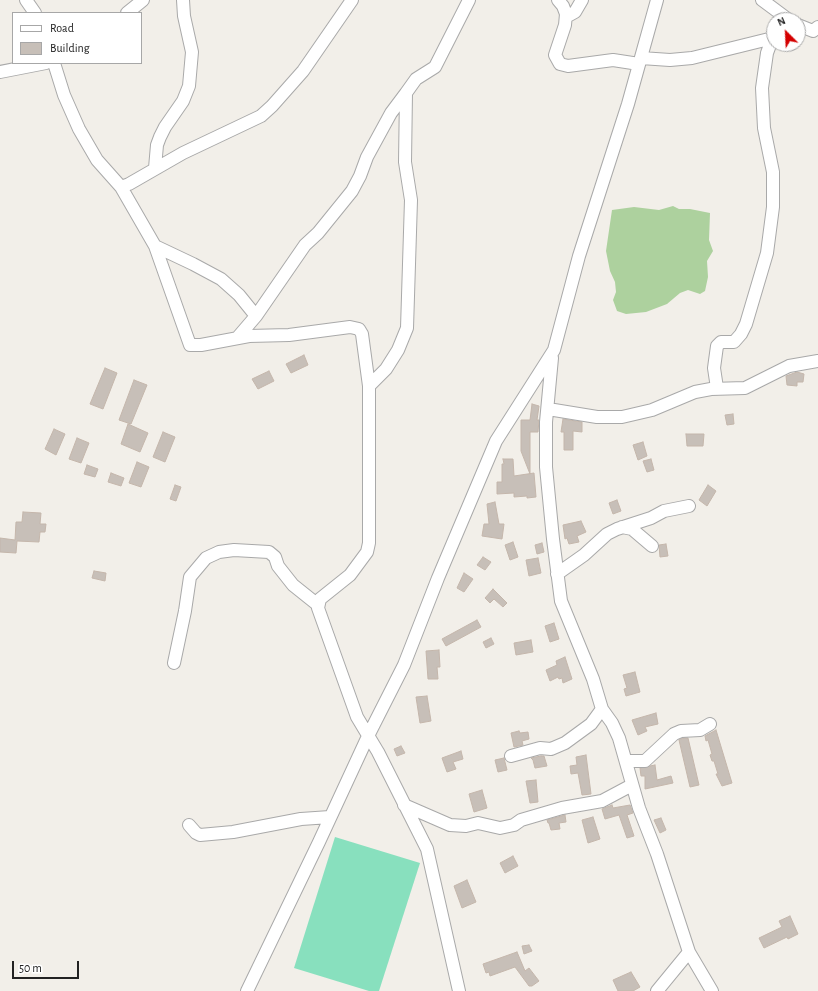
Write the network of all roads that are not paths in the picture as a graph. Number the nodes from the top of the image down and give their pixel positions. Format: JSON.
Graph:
{"nodes":[{"id":1,"x":26,"y":0,"type":"edge"},
{"id":2,"x":143,"y":0,"type":"edge"},
{"id":3,"x":183,"y":0,"type":"edge"},
{"id":4,"x":352,"y":0,"type":"edge"},
{"id":5,"x":469,"y":0,"type":"edge"},
{"id":6,"x":558,"y":0,"type":"edge"},
{"id":7,"x":582,"y":0,"type":"edge"},
{"id":8,"x":657,"y":0,"type":"edge"},
{"id":9,"x":762,"y":0,"type":"edge"},
{"id":10,"x":34,"y":12,"type":"edge"},
{"id":11,"x":127,"y":12,"type":"edge"},
{"id":12,"x":775,"y":12,"type":"edge"},
{"id":13,"x":566,"y":18,"type":"junction"},
{"id":14,"x":818,"y":27,"type":"edge"},
{"id":15,"x":806,"y":28,"type":"edge"},
{"id":16,"x":766,"y":38,"type":"edge"},
{"id":17,"x":767,"y":52,"type":"edge"},
{"id":18,"x":640,"y":61,"type":"junction"},
{"id":19,"x":41,"y":64,"type":"edge"},
{"id":20,"x":54,"y":64,"type":"edge"},
{"id":21,"x":0,"y":72,"type":"edge"},
{"id":22,"x":406,"y":94,"type":"junction"},
{"id":23,"x":155,"y":168,"type":"junction"},
{"id":24,"x":121,"y":187,"type":"junction"},
{"id":25,"x":155,"y":246,"type":"junction"},
{"id":26,"x":256,"y":316,"type":"junction"},
{"id":27,"x":238,"y":337,"type":"junction"},
{"id":28,"x":554,"y":350,"type":"junction"},
{"id":29,"x":818,"y":361,"type":"edge"},
{"id":30,"x":369,"y":386,"type":"junction"},
{"id":31,"x":717,"y":388,"type":"junction"},
{"id":32,"x":548,"y":409,"type":"junction"},
{"id":33,"x":689,"y":506,"type":"dead end"},
{"id":34,"x":622,"y":527,"type":"junction"},
{"id":35,"x":652,"y":546,"type":"dead end"},
{"id":36,"x":557,"y":574,"type":"junction"},
{"id":37,"x":318,"y":605,"type":"junction"},
{"id":38,"x":174,"y":663,"type":"dead end"},
{"id":39,"x":602,"y":709,"type":"junction"},
{"id":40,"x":710,"y":724,"type":"dead end"},
{"id":41,"x":369,"y":734,"type":"junction"},
{"id":42,"x":511,"y":756,"type":"dead end"},
{"id":43,"x":626,"y":761,"type":"junction"},
{"id":44,"x":632,"y":785,"type":"junction"},
{"id":45,"x":404,"y":805,"type":"junction"},
{"id":46,"x":330,"y":817,"type":"junction"},
{"id":47,"x":189,"y":825,"type":"dead end"},
{"id":48,"x":689,"y":952,"type":"junction"},
{"id":49,"x":247,"y":991,"type":"edge"},
{"id":50,"x":459,"y":991,"type":"edge"},
{"id":51,"x":657,"y":991,"type":"edge"},
{"id":52,"x":712,"y":991,"type":"edge"}],
"edges":[{"from":1,"to":10,"type":"street"},
{"from":2,"to":11,"type":"street"},
{"from":3,"to":23,"type":"street"},
{"from":4,"to":23,"type":"street"},
{"from":5,"to":22,"type":"street"},
{"from":6,"to":13,"type":"street"},
{"from":7,"to":13,"type":"street"},
{"from":8,"to":18,"type":"street"},
{"from":9,"to":12,"type":"street"},
{"from":13,"to":18,"type":"street"},
{"from":14,"to":15,"type":"street"},
{"from":16,"to":18,"type":"street"},
{"from":17,"to":31,"type":"street"},
{"from":18,"to":28,"type":"street"},
{"from":19,"to":21,"type":"street"},
{"from":20,"to":24,"type":"street"},
{"from":22,"to":26,"type":"street"},
{"from":22,"to":30,"type":"street"},
{"from":23,"to":24,"type":"street"},
{"from":24,"to":25,"type":"street"},
{"from":25,"to":26,"type":"street"},
{"from":25,"to":27,"type":"street"},
{"from":26,"to":27,"type":"street"},
{"from":27,"to":30,"type":"street"},
{"from":28,"to":32,"type":"street"},
{"from":28,"to":41,"type":"street"},
{"from":29,"to":31,"type":"street"},
{"from":30,"to":37,"type":"street"},
{"from":31,"to":32,"type":"street"},
{"from":32,"to":36,"type":"street"},
{"from":33,"to":34,"type":"street"},
{"from":34,"to":35,"type":"street"},
{"from":34,"to":36,"type":"street"},
{"from":36,"to":39,"type":"street"},
{"from":37,"to":38,"type":"street"},
{"from":37,"to":41,"type":"street"},
{"from":39,"to":42,"type":"street"},
{"from":39,"to":43,"type":"street"},
{"from":40,"to":43,"type":"street"},
{"from":41,"to":45,"type":"street"},
{"from":41,"to":46,"type":"street"},
{"from":43,"to":44,"type":"street"},
{"from":44,"to":45,"type":"street"},
{"from":44,"to":48,"type":"street"},
{"from":45,"to":50,"type":"street"},
{"from":46,"to":47,"type":"street"},
{"from":46,"to":49,"type":"street"},
{"from":48,"to":51,"type":"street"},
{"from":48,"to":52,"type":"street"}]}
